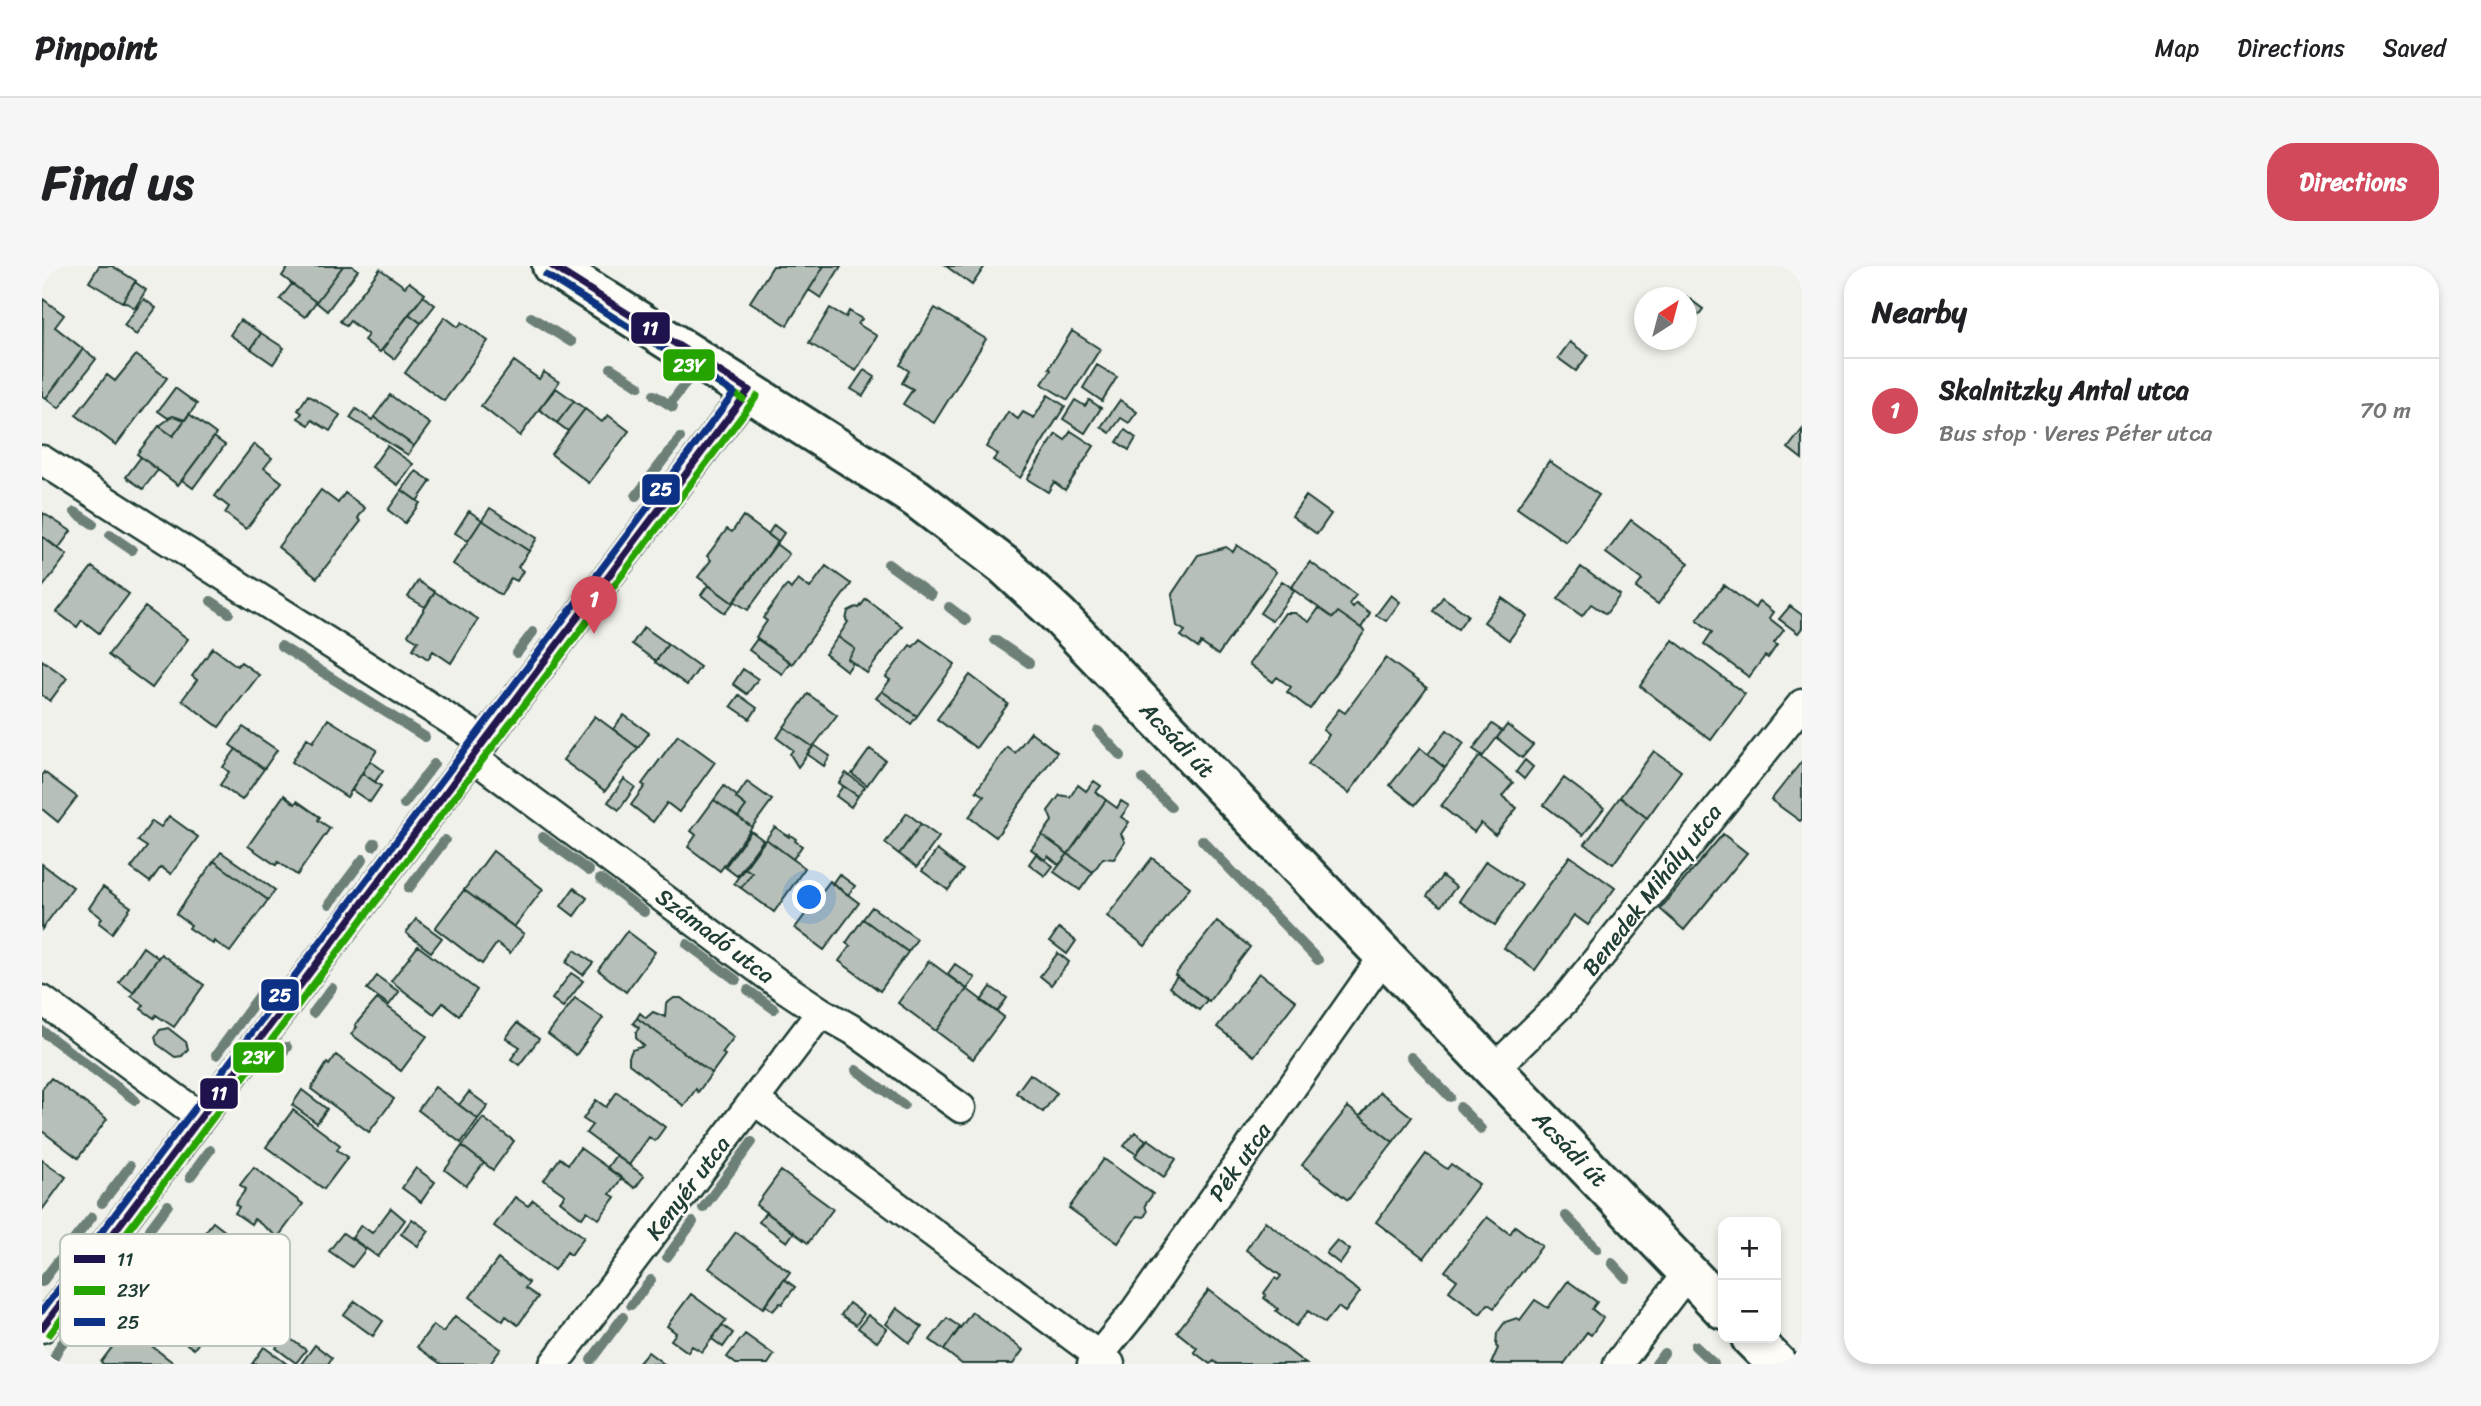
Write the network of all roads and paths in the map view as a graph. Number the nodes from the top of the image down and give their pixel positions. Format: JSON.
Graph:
{"nodes":[{"id":1,"x":552,"y":266,"type":"edge"},
{"id":2,"x":749,"y":390,"type":"junction"},
{"id":3,"x":42,"y":460,"type":"edge"},
{"id":4,"x":1802,"y":704,"type":"edge"},
{"id":5,"x":479,"y":749,"type":"junction"},
{"id":6,"x":1384,"y":956,"type":"junction"},
{"id":7,"x":42,"y":1000,"type":"edge"},
{"id":8,"x":821,"y":1012,"type":"junction"},
{"id":9,"x":1494,"y":1069,"type":"junction"},
{"id":10,"x":754,"y":1100,"type":"junction"},
{"id":11,"x":961,"y":1108,"type":"dead end"},
{"id":12,"x":201,"y":1117,"type":"junction"},
{"id":13,"x":113,"y":1234,"type":"edge"},
{"id":14,"x":1688,"y":1272,"type":"junction"},
{"id":15,"x":60,"y":1304,"type":"edge"},
{"id":16,"x":1718,"y":1304,"type":"edge"},
{"id":17,"x":42,"y":1328,"type":"edge"},
{"id":18,"x":1756,"y":1343,"type":"edge"},
{"id":19,"x":1100,"y":1361,"type":"edge"},
{"id":20,"x":554,"y":1364,"type":"edge"},
{"id":21,"x":1618,"y":1364,"type":"edge"},
{"id":22,"x":1776,"y":1364,"type":"edge"}],
"edges":[{"from":1,"to":2,"type":"main road","name":"Acsádi út"},
{"from":2,"to":5,"type":"street"},
{"from":2,"to":6,"type":"main road","name":"Acsádi út"},
{"from":3,"to":5,"type":"street","name":"Számadó utca"},
{"from":4,"to":9,"type":"street","name":"Benedek Mihály utca"},
{"from":5,"to":8,"type":"street","name":"Számadó utca"},
{"from":5,"to":12,"type":"street"},
{"from":6,"to":9,"type":"main road","name":"Acsádi út"},
{"from":6,"to":19,"type":"street","name":"Pék utca"},
{"from":7,"to":12,"type":"street"},
{"from":8,"to":10,"type":"street","name":"Kenyér utca"},
{"from":8,"to":11,"type":"street","name":"Számadó utca"},
{"from":9,"to":14,"type":"main road","name":"Acsádi út"},
{"from":10,"to":19,"type":"street"},
{"from":10,"to":20,"type":"street","name":"Kenyér utca"},
{"from":12,"to":13,"type":"street"},
{"from":14,"to":16,"type":"main road","name":"Acsádi út"},
{"from":14,"to":21,"type":"street"},
{"from":15,"to":17,"type":"street"},
{"from":18,"to":22,"type":"main road"}]}
